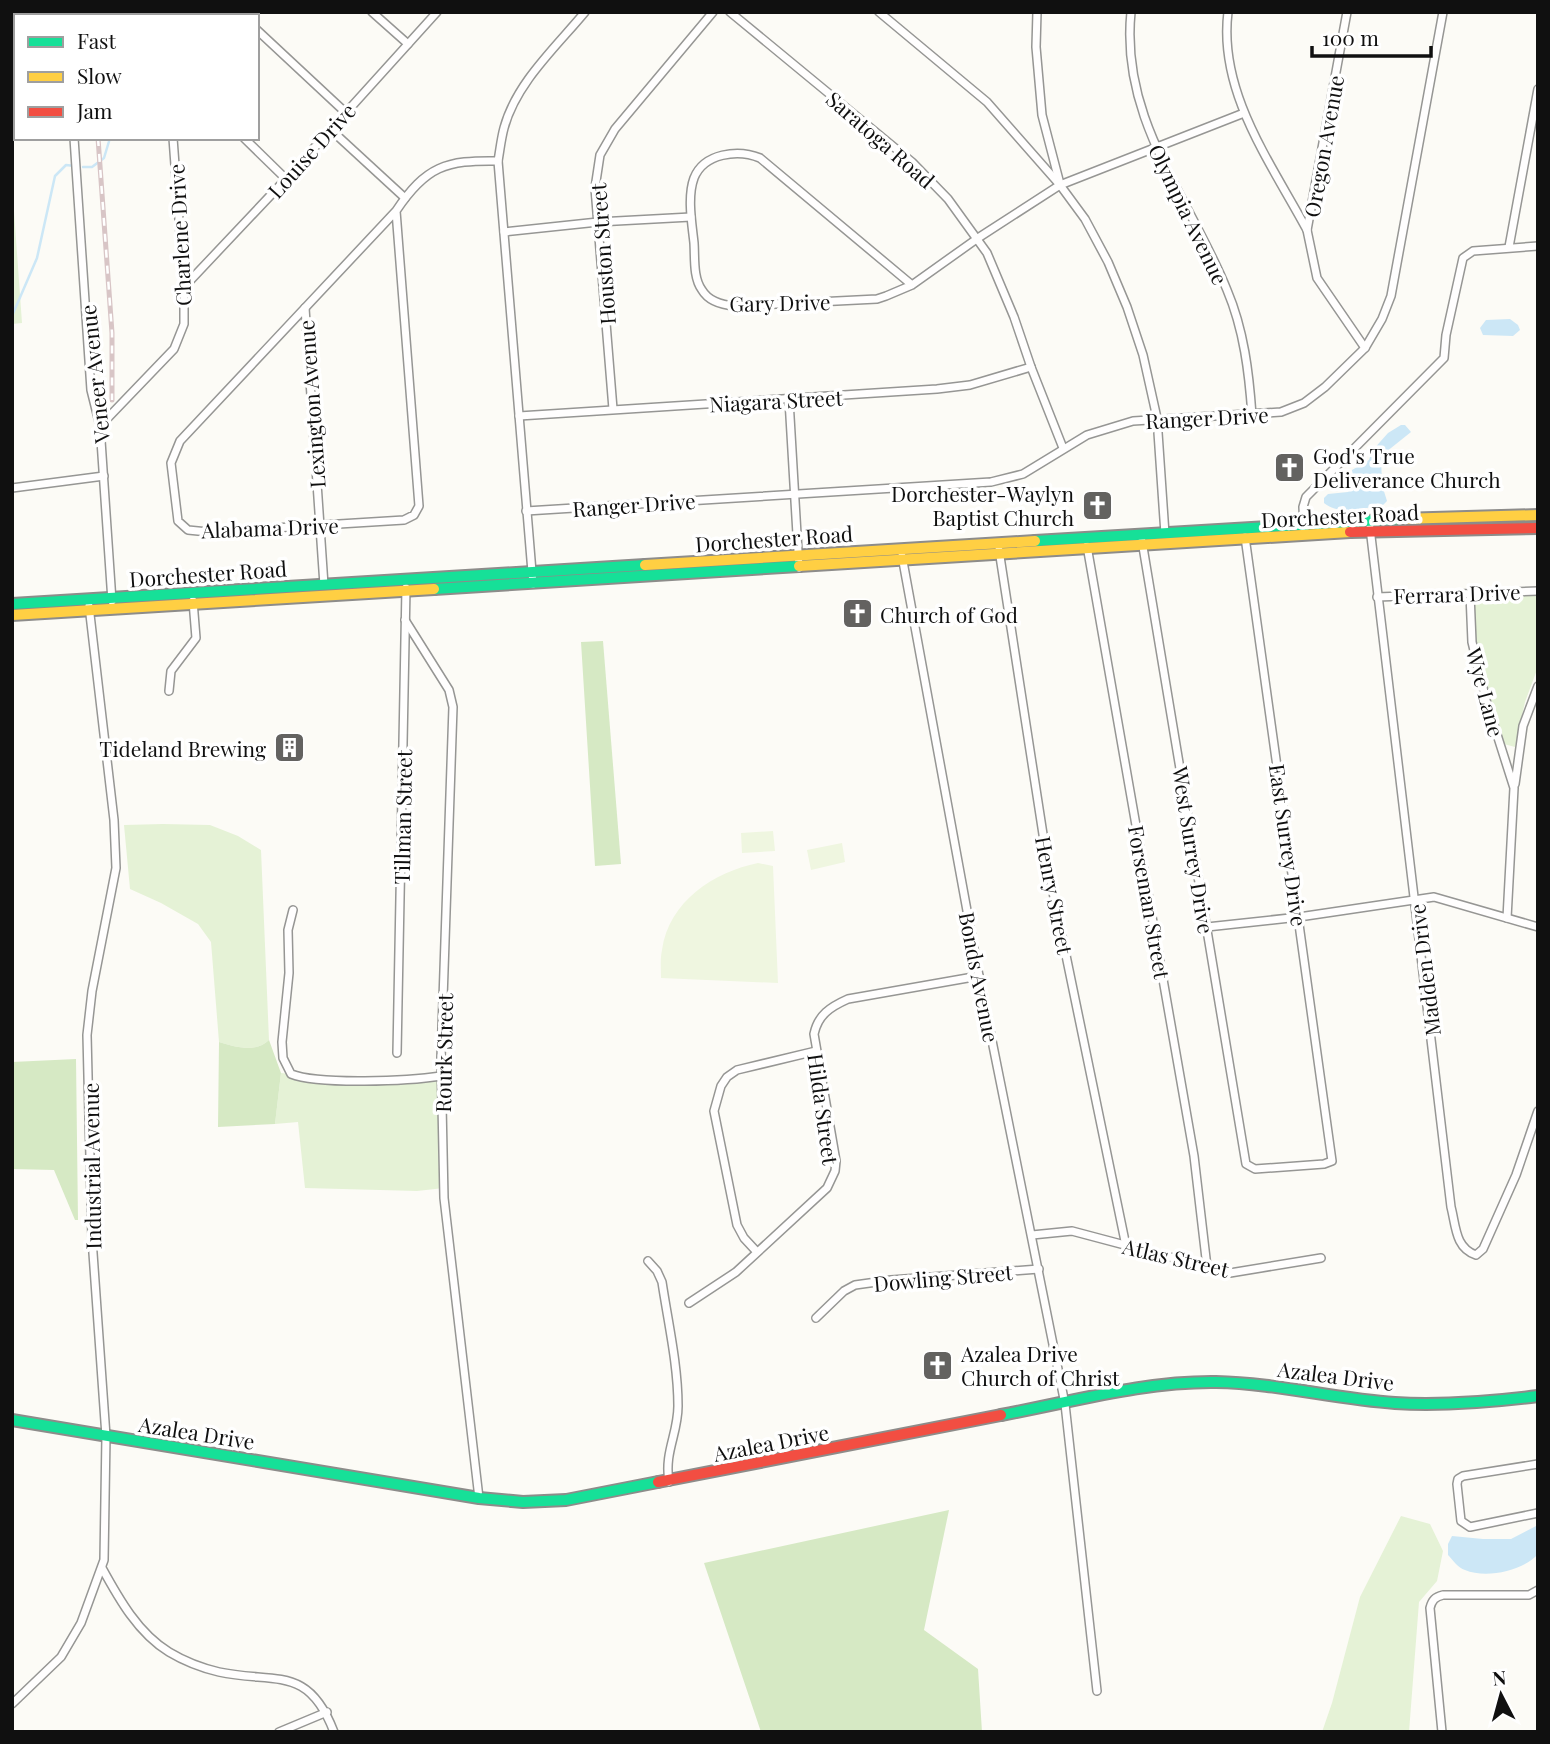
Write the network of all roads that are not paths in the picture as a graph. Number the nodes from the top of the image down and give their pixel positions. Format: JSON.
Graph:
{"nodes":[{"id":1,"x":372,"y":12,"type":"edge"},
{"id":2,"x":437,"y":12,"type":"edge"},
{"id":3,"x":585,"y":12,"type":"edge"},
{"id":4,"x":713,"y":12,"type":"edge"},
{"id":5,"x":730,"y":12,"type":"edge"},
{"id":6,"x":879,"y":12,"type":"edge"},
{"id":7,"x":1037,"y":12,"type":"edge"},
{"id":8,"x":1132,"y":12,"type":"edge"},
{"id":9,"x":1228,"y":12,"type":"edge"},
{"id":10,"x":1347,"y":12,"type":"edge"},
{"id":11,"x":1443,"y":12,"type":"edge"},
{"id":12,"x":259,"y":32,"type":"edge"},
{"id":13,"x":408,"y":44,"type":"junction"},
{"id":14,"x":1538,"y":89,"type":"edge"},
{"id":15,"x":345,"y":112,"type":"junction"},
{"id":16,"x":1244,"y":113,"type":"junction"},
{"id":17,"x":330,"y":129,"type":"junction"},
{"id":18,"x":74,"y":140,"type":"edge"},
{"id":19,"x":173,"y":140,"type":"edge"},
{"id":20,"x":246,"y":140,"type":"edge"},
{"id":21,"x":1157,"y":148,"type":"junction"},
{"id":22,"x":498,"y":161,"type":"junction"},
{"id":23,"x":286,"y":179,"type":"junction"},
{"id":24,"x":1060,"y":186,"type":"junction"},
{"id":25,"x":405,"y":198,"type":"junction"},
{"id":26,"x":396,"y":211,"type":"junction"},
{"id":27,"x":691,"y":217,"type":"junction"},
{"id":28,"x":598,"y":222,"type":"junction"},
{"id":29,"x":1307,"y":230,"type":"junction"},
{"id":30,"x":504,"y":232,"type":"junction"},
{"id":31,"x":978,"y":238,"type":"junction"},
{"id":32,"x":1538,"y":246,"type":"edge"},
{"id":33,"x":1509,"y":247,"type":"junction"},
{"id":34,"x":912,"y":285,"type":"junction"},
{"id":35,"x":184,"y":287,"type":"junction"},
{"id":36,"x":305,"y":308,"type":"junction"},
{"id":37,"x":1365,"y":348,"type":"junction"},
{"id":38,"x":1031,"y":367,"type":"junction"},
{"id":39,"x":789,"y":400,"type":"junction"},
{"id":40,"x":613,"y":409,"type":"junction"},
{"id":41,"x":1252,"y":415,"type":"junction"},
{"id":42,"x":519,"y":416,"type":"junction"},
{"id":43,"x":1157,"y":418,"type":"junction"},
{"id":44,"x":100,"y":426,"type":"junction"},
{"id":45,"x":1063,"y":448,"type":"junction"},
{"id":46,"x":104,"y":476,"type":"junction"},
{"id":47,"x":12,"y":488,"type":"edge"},
{"id":48,"x":794,"y":494,"type":"junction"},
{"id":49,"x":526,"y":511,"type":"junction"},
{"id":50,"x":1538,"y":515,"type":"edge"},
{"id":51,"x":319,"y":525,"type":"junction"},
{"id":52,"x":1370,"y":526,"type":"junction"},
{"id":53,"x":1538,"y":528,"type":"edge"},
{"id":54,"x":1305,"y":530,"type":"junction"},
{"id":55,"x":1245,"y":534,"type":"junction"},
{"id":56,"x":1165,"y":539,"type":"junction"},
{"id":57,"x":1142,"y":541,"type":"junction"},
{"id":58,"x":999,"y":542,"type":"junction"},
{"id":59,"x":1087,"y":544,"type":"junction"},
{"id":60,"x":901,"y":549,"type":"junction"},
{"id":61,"x":1000,"y":555,"type":"junction"},
{"id":62,"x":902,"y":561,"type":"junction"},
{"id":63,"x":799,"y":562,"type":"junction"},
{"id":64,"x":531,"y":572,"type":"junction"},
{"id":65,"x":533,"y":584,"type":"junction"},
{"id":66,"x":324,"y":585,"type":"junction"},
{"id":67,"x":406,"y":586,"type":"junction"},
{"id":68,"x":1538,"y":591,"type":"edge"},
{"id":69,"x":1470,"y":594,"type":"junction"},
{"id":70,"x":1377,"y":597,"type":"junction"},
{"id":71,"x":192,"y":599,"type":"junction"},
{"id":72,"x":12,"y":604,"type":"edge"},
{"id":73,"x":112,"y":604,"type":"junction"},
{"id":74,"x":89,"y":605,"type":"junction"},
{"id":75,"x":12,"y":615,"type":"edge"},
{"id":76,"x":405,"y":620,"type":"junction"},
{"id":77,"x":1538,"y":686,"type":"edge"},
{"id":78,"x":169,"y":691,"type":"dead end"},
{"id":79,"x":1514,"y":788,"type":"junction"},
{"id":80,"x":1415,"y":898,"type":"junction"},
{"id":81,"x":293,"y":910,"type":"dead end"},
{"id":82,"x":1299,"y":917,"type":"junction"},
{"id":83,"x":1507,"y":918,"type":"junction"},
{"id":84,"x":1207,"y":927,"type":"junction"},
{"id":85,"x":1538,"y":927,"type":"edge"},
{"id":86,"x":979,"y":976,"type":"junction"},
{"id":87,"x":816,"y":1051,"type":"junction"},
{"id":88,"x":397,"y":1053,"type":"dead end"},
{"id":89,"x":441,"y":1076,"type":"junction"},
{"id":90,"x":1538,"y":1111,"type":"edge"},
{"id":91,"x":1246,"y":1164,"type":"joint"},
{"id":92,"x":1032,"y":1235,"type":"junction"},
{"id":93,"x":1126,"y":1246,"type":"junction"},
{"id":94,"x":757,"y":1252,"type":"junction"},
{"id":95,"x":1321,"y":1258,"type":"dead end"},
{"id":96,"x":648,"y":1261,"type":"dead end"},
{"id":97,"x":1207,"y":1268,"type":"junction"},
{"id":98,"x":1039,"y":1269,"type":"junction"},
{"id":99,"x":689,"y":1303,"type":"dead end"},
{"id":100,"x":816,"y":1318,"type":"dead end"},
{"id":101,"x":1537,"y":1399,"type":"edge"},
{"id":102,"x":1065,"y":1404,"type":"junction"},
{"id":103,"x":12,"y":1420,"type":"edge"},
{"id":104,"x":106,"y":1436,"type":"junction"},
{"id":105,"x":1538,"y":1464,"type":"edge"},
{"id":106,"x":670,"y":1482,"type":"junction"},
{"id":107,"x":479,"y":1498,"type":"junction"},
{"id":108,"x":1538,"y":1513,"type":"edge"},
{"id":109,"x":102,"y":1568,"type":"junction"},
{"id":110,"x":1538,"y":1590,"type":"edge"},
{"id":111,"x":1097,"y":1690,"type":"dead end"},
{"id":112,"x":12,"y":1704,"type":"edge"},
{"id":113,"x":327,"y":1712,"type":"junction"},
{"id":114,"x":279,"y":1732,"type":"edge"},
{"id":115,"x":334,"y":1732,"type":"edge"},
{"id":116,"x":1442,"y":1732,"type":"edge"}],
"edges":[{"from":1,"to":13,"type":"street"},
{"from":2,"to":13,"type":"street","name":"Louise Drive"},
{"from":3,"to":22,"type":"street"},
{"from":4,"to":28,"type":"street","name":"Houston Street"},
{"from":5,"to":31,"type":"street","name":"Saratoga Road"},
{"from":6,"to":24,"type":"street"},
{"from":7,"to":24,"type":"street"},
{"from":8,"to":21,"type":"street","name":"Olympia Avenue"},
{"from":9,"to":16,"type":"street"},
{"from":10,"to":29,"type":"street","name":"Oregon Avenue"},
{"from":11,"to":37,"type":"street","name":"Ranger Drive"},
{"from":12,"to":15,"type":"street"},
{"from":13,"to":15,"type":"street","name":"Louise Drive"},
{"from":14,"to":33,"type":"street"},
{"from":15,"to":17,"type":"street","name":"Louise Drive"},
{"from":16,"to":21,"type":"street","name":"Gary Drive"},
{"from":16,"to":29,"type":"street"},
{"from":17,"to":23,"type":"street","name":"Louise Drive"},
{"from":17,"to":25,"type":"street"},
{"from":18,"to":44,"type":"street","name":"Veneer Avenue"},
{"from":19,"to":35,"type":"street","name":"Charlene Drive"},
{"from":20,"to":23,"type":"street"},
{"from":21,"to":24,"type":"street","name":"Gary Drive"},
{"from":21,"to":41,"type":"street","name":"Olympia Avenue"},
{"from":22,"to":25,"type":"street","name":"Alabama Drive"},
{"from":22,"to":30,"type":"street"},
{"from":23,"to":35,"type":"street","name":"Louise Drive"},
{"from":24,"to":31,"type":"street","name":"Gary Drive"},
{"from":24,"to":43,"type":"street"},
{"from":25,"to":26,"type":"street","name":"Alabama Drive"},
{"from":26,"to":36,"type":"street","name":"Alabama Drive"},
{"from":26,"to":51,"type":"street","name":"Alabama Drive"},
{"from":27,"to":28,"type":"street"},
{"from":27,"to":34,"type":"street","name":"Gary Drive"},
{"from":27,"to":34,"type":"street","name":"Gary Drive"},
{"from":28,"to":30,"type":"street"},
{"from":28,"to":40,"type":"street","name":"Houston Street"},
{"from":29,"to":37,"type":"street","name":"Oregon Avenue"},
{"from":30,"to":42,"type":"street"},
{"from":31,"to":34,"type":"street","name":"Gary Drive"},
{"from":31,"to":38,"type":"street","name":"Saratoga Road"},
{"from":32,"to":33,"type":"street"},
{"from":33,"to":54,"type":"street"},
{"from":35,"to":44,"type":"street","name":"Charlene Drive"},
{"from":36,"to":51,"type":"street","name":"Lexington Avenue"},
{"from":36,"to":51,"type":"street","name":"Alabama Drive"},
{"from":37,"to":41,"type":"street","name":"Ranger Drive"},
{"from":38,"to":39,"type":"street","name":"Niagara Street"},
{"from":38,"to":45,"type":"street","name":"Saratoga Road"},
{"from":39,"to":40,"type":"street","name":"Niagara Street"},
{"from":39,"to":48,"type":"street"},
{"from":40,"to":42,"type":"street","name":"Niagara Street"},
{"from":41,"to":43,"type":"street","name":"Ranger Drive"},
{"from":42,"to":49,"type":"street"},
{"from":43,"to":45,"type":"street","name":"Ranger Drive"},
{"from":43,"to":56,"type":"street"},
{"from":44,"to":46,"type":"street","name":"Veneer Avenue"},
{"from":45,"to":48,"type":"street","name":"Ranger Drive"},
{"from":46,"to":47,"type":"street"},
{"from":46,"to":73,"type":"street","name":"Veneer Avenue"},
{"from":48,"to":49,"type":"street","name":"Ranger Drive"},
{"from":48,"to":63,"type":"street"},
{"from":49,"to":64,"type":"street"},
{"from":50,"to":52,"type":"main road","name":"Dorchester Road"},
{"from":51,"to":66,"type":"street","name":"Lexington Avenue"},
{"from":52,"to":53,"type":"main road","name":"Dorchester Road"},
{"from":52,"to":54,"type":"main road","name":"Dorchester Road"},
{"from":52,"to":70,"type":"street","name":"Madden Drive"},
{"from":54,"to":55,"type":"main road","name":"Dorchester Road"},
{"from":55,"to":56,"type":"main road","name":"Dorchester Road"},
{"from":55,"to":82,"type":"street","name":"East Surrey Drive"},
{"from":56,"to":57,"type":"main road","name":"Dorchester Road"},
{"from":57,"to":59,"type":"main road","name":"Dorchester Road"},
{"from":57,"to":84,"type":"street","name":"West Surrey Drive"},
{"from":58,"to":59,"type":"main road","name":"Dorchester Road"},
{"from":58,"to":60,"type":"main road","name":"Dorchester Road"},
{"from":58,"to":61,"type":"street","name":"Henry Street"},
{"from":59,"to":61,"type":"main road","name":"Dorchester Road"},
{"from":59,"to":97,"type":"street","name":"Forseman Street"},
{"from":60,"to":62,"type":"street","name":"Bonds Avenue"},
{"from":60,"to":63,"type":"main road","name":"Dorchester Road"},
{"from":61,"to":62,"type":"main road","name":"Dorchester Road"},
{"from":61,"to":93,"type":"street","name":"Henry Street"},
{"from":62,"to":63,"type":"main road","name":"Dorchester Road"},
{"from":62,"to":86,"type":"street","name":"Bonds Avenue"},
{"from":63,"to":64,"type":"main road","name":"Dorchester Road"},
{"from":63,"to":65,"type":"main road","name":"Dorchester Road"},
{"from":64,"to":65,"type":"street"},
{"from":64,"to":67,"type":"main road","name":"Dorchester Road"},
{"from":65,"to":67,"type":"main road","name":"Dorchester Road"},
{"from":66,"to":67,"type":"main road","name":"Dorchester Road"},
{"from":66,"to":71,"type":"main road","name":"Dorchester Road"},
{"from":67,"to":71,"type":"main road","name":"Dorchester Road"},
{"from":67,"to":76,"type":"street","name":"Tillman Street"},
{"from":68,"to":69,"type":"street","name":"Ferrara Drive"},
{"from":69,"to":70,"type":"street","name":"Ferrara Drive"},
{"from":69,"to":79,"type":"street","name":"Wye Lane"},
{"from":70,"to":80,"type":"street","name":"Madden Drive"},
{"from":71,"to":73,"type":"main road","name":"Dorchester Road"},
{"from":71,"to":78,"type":"street"},
{"from":72,"to":74,"type":"main road","name":"Dorchester Road"},
{"from":73,"to":74,"type":"main road","name":"Dorchester Road"},
{"from":74,"to":75,"type":"main road","name":"Dorchester Road"},
{"from":74,"to":104,"type":"street","name":"Industrial Avenue"},
{"from":76,"to":88,"type":"street","name":"Tillman Street"},
{"from":76,"to":89,"type":"street","name":"Rourk Street"},
{"from":77,"to":79,"type":"street","name":"Wye Lane"},
{"from":79,"to":83,"type":"street","name":"Wye Lane"},
{"from":80,"to":82,"type":"street"},
{"from":80,"to":83,"type":"street"},
{"from":80,"to":90,"type":"street","name":"Madden Drive"},
{"from":81,"to":89,"type":"street"},
{"from":82,"to":84,"type":"street"},
{"from":82,"to":91,"type":"street","name":"East Surrey Drive"},
{"from":83,"to":85,"type":"street"},
{"from":84,"to":91,"type":"street","name":"West Surrey Drive"},
{"from":86,"to":87,"type":"street","name":"Hilda Street"},
{"from":86,"to":92,"type":"street","name":"Bonds Avenue"},
{"from":87,"to":94,"type":"street","name":"Hilda Street"},
{"from":87,"to":94,"type":"street"},
{"from":89,"to":107,"type":"street","name":"Rourk Street"},
{"from":92,"to":93,"type":"street","name":"Atlas Street"},
{"from":92,"to":98,"type":"street","name":"Bonds Avenue"},
{"from":93,"to":97,"type":"street","name":"Atlas Street"},
{"from":94,"to":99,"type":"street","name":"Hilda Street"},
{"from":95,"to":97,"type":"street","name":"Atlas Street"},
{"from":96,"to":106,"type":"street"},
{"from":98,"to":100,"type":"street","name":"Dowling Street"},
{"from":98,"to":102,"type":"street","name":"Bonds Avenue"},
{"from":101,"to":102,"type":"main road","name":"Azalea Drive"},
{"from":102,"to":106,"type":"main road","name":"Azalea Drive"},
{"from":102,"to":111,"type":"street","name":"Bonds Avenue"},
{"from":103,"to":104,"type":"main road","name":"Azalea Drive"},
{"from":104,"to":107,"type":"main road","name":"Azalea Drive"},
{"from":104,"to":109,"type":"street","name":"Industrial Avenue"},
{"from":105,"to":108,"type":"street"},
{"from":106,"to":107,"type":"main road","name":"Azalea Drive"},
{"from":109,"to":112,"type":"street","name":"Industrial Avenue"},
{"from":109,"to":113,"type":"street"},
{"from":110,"to":116,"type":"street"},
{"from":113,"to":114,"type":"street"},
{"from":113,"to":115,"type":"street"}]}
